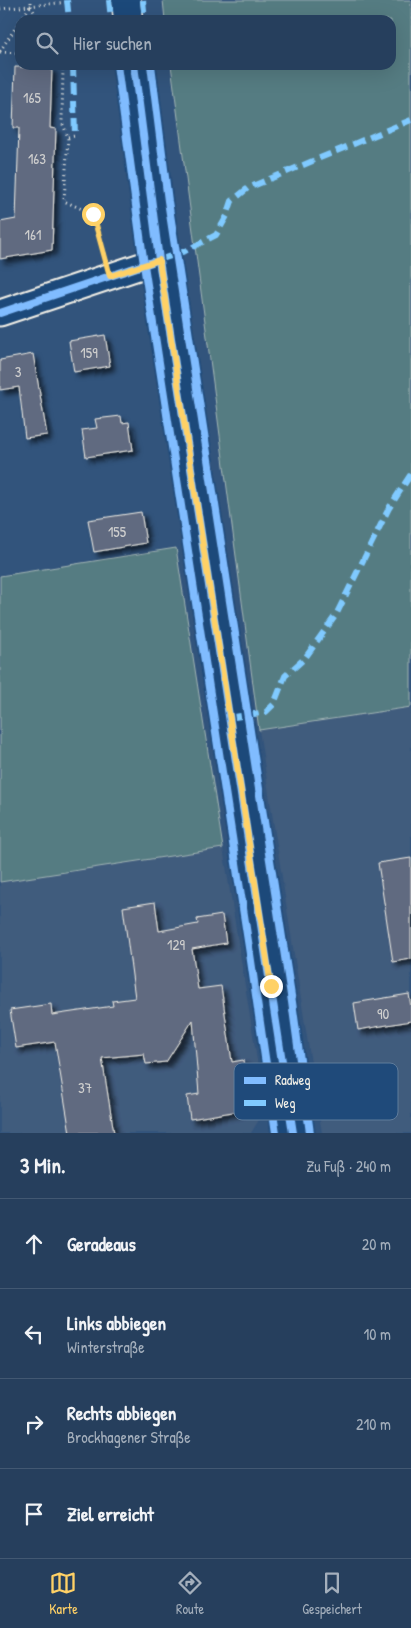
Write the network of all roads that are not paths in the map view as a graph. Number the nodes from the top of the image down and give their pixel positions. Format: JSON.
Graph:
{"nodes":[{"id":1,"x":126,"y":0,"type":"edge"},
{"id":2,"x":128,"y":15,"type":"edge"},
{"id":3,"x":135,"y":70,"type":"edge"},
{"id":4,"x":159,"y":260,"type":"junction"},
{"id":5,"x":0,"y":313,"type":"edge"},
{"id":6,"x":283,"y":1063,"type":"edge"},
{"id":7,"x":292,"y":1120,"type":"edge"},
{"id":8,"x":294,"y":1133,"type":"edge"}],
"edges":[{"from":1,"to":2,"type":"main road"},
{"from":3,"to":4,"type":"main road"},
{"from":4,"to":5,"type":"street"},
{"from":4,"to":6,"type":"main road"},
{"from":7,"to":8,"type":"main road"}]}
